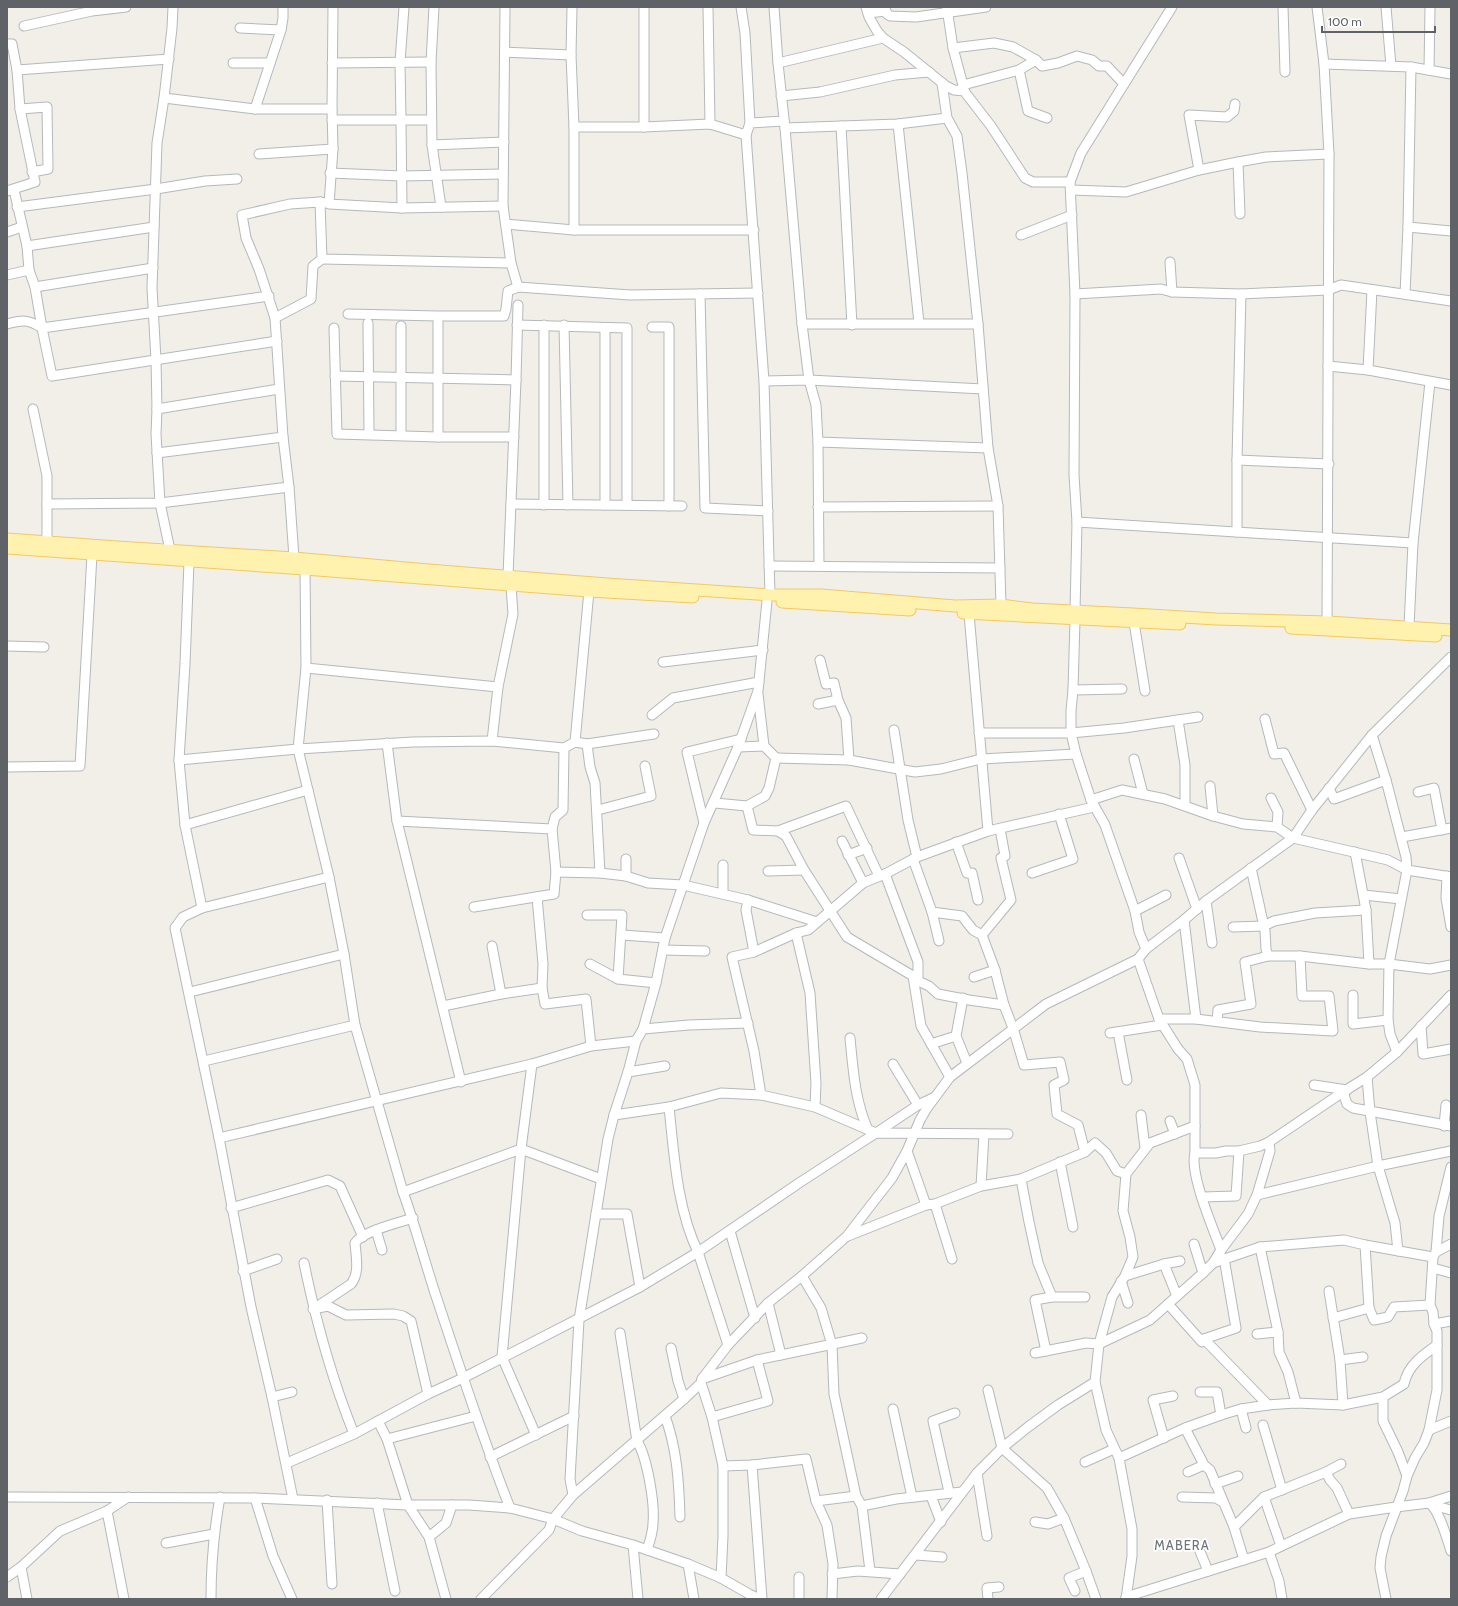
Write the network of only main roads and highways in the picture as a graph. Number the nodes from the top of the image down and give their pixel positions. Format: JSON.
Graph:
{"nodes":[{"id":1,"x":7,"y":539,"type":"edge"},
{"id":2,"x":7,"y":548,"type":"edge"},
{"id":3,"x":509,"y":581,"type":"junction"},
{"id":4,"x":568,"y":585,"type":"junction"},
{"id":5,"x":768,"y":598,"type":"junction"},
{"id":6,"x":1075,"y":616,"type":"junction"},
{"id":7,"x":1328,"y":626,"type":"junction"},
{"id":8,"x":1451,"y":630,"type":"edge"},
{"id":9,"x":1451,"y":637,"type":"edge"}],
"edges":[{"from":1,"to":3,"type":"main road"},
{"from":2,"to":3,"type":"main road"},
{"from":3,"to":4,"type":"main road"},
{"from":4,"to":5,"type":"main road"},
{"from":4,"to":5,"type":"main road"},
{"from":5,"to":6,"type":"main road"},
{"from":5,"to":6,"type":"main road"},
{"from":6,"to":7,"type":"main road"},
{"from":6,"to":7,"type":"main road"},
{"from":7,"to":8,"type":"main road"},
{"from":7,"to":9,"type":"main road"}]}
